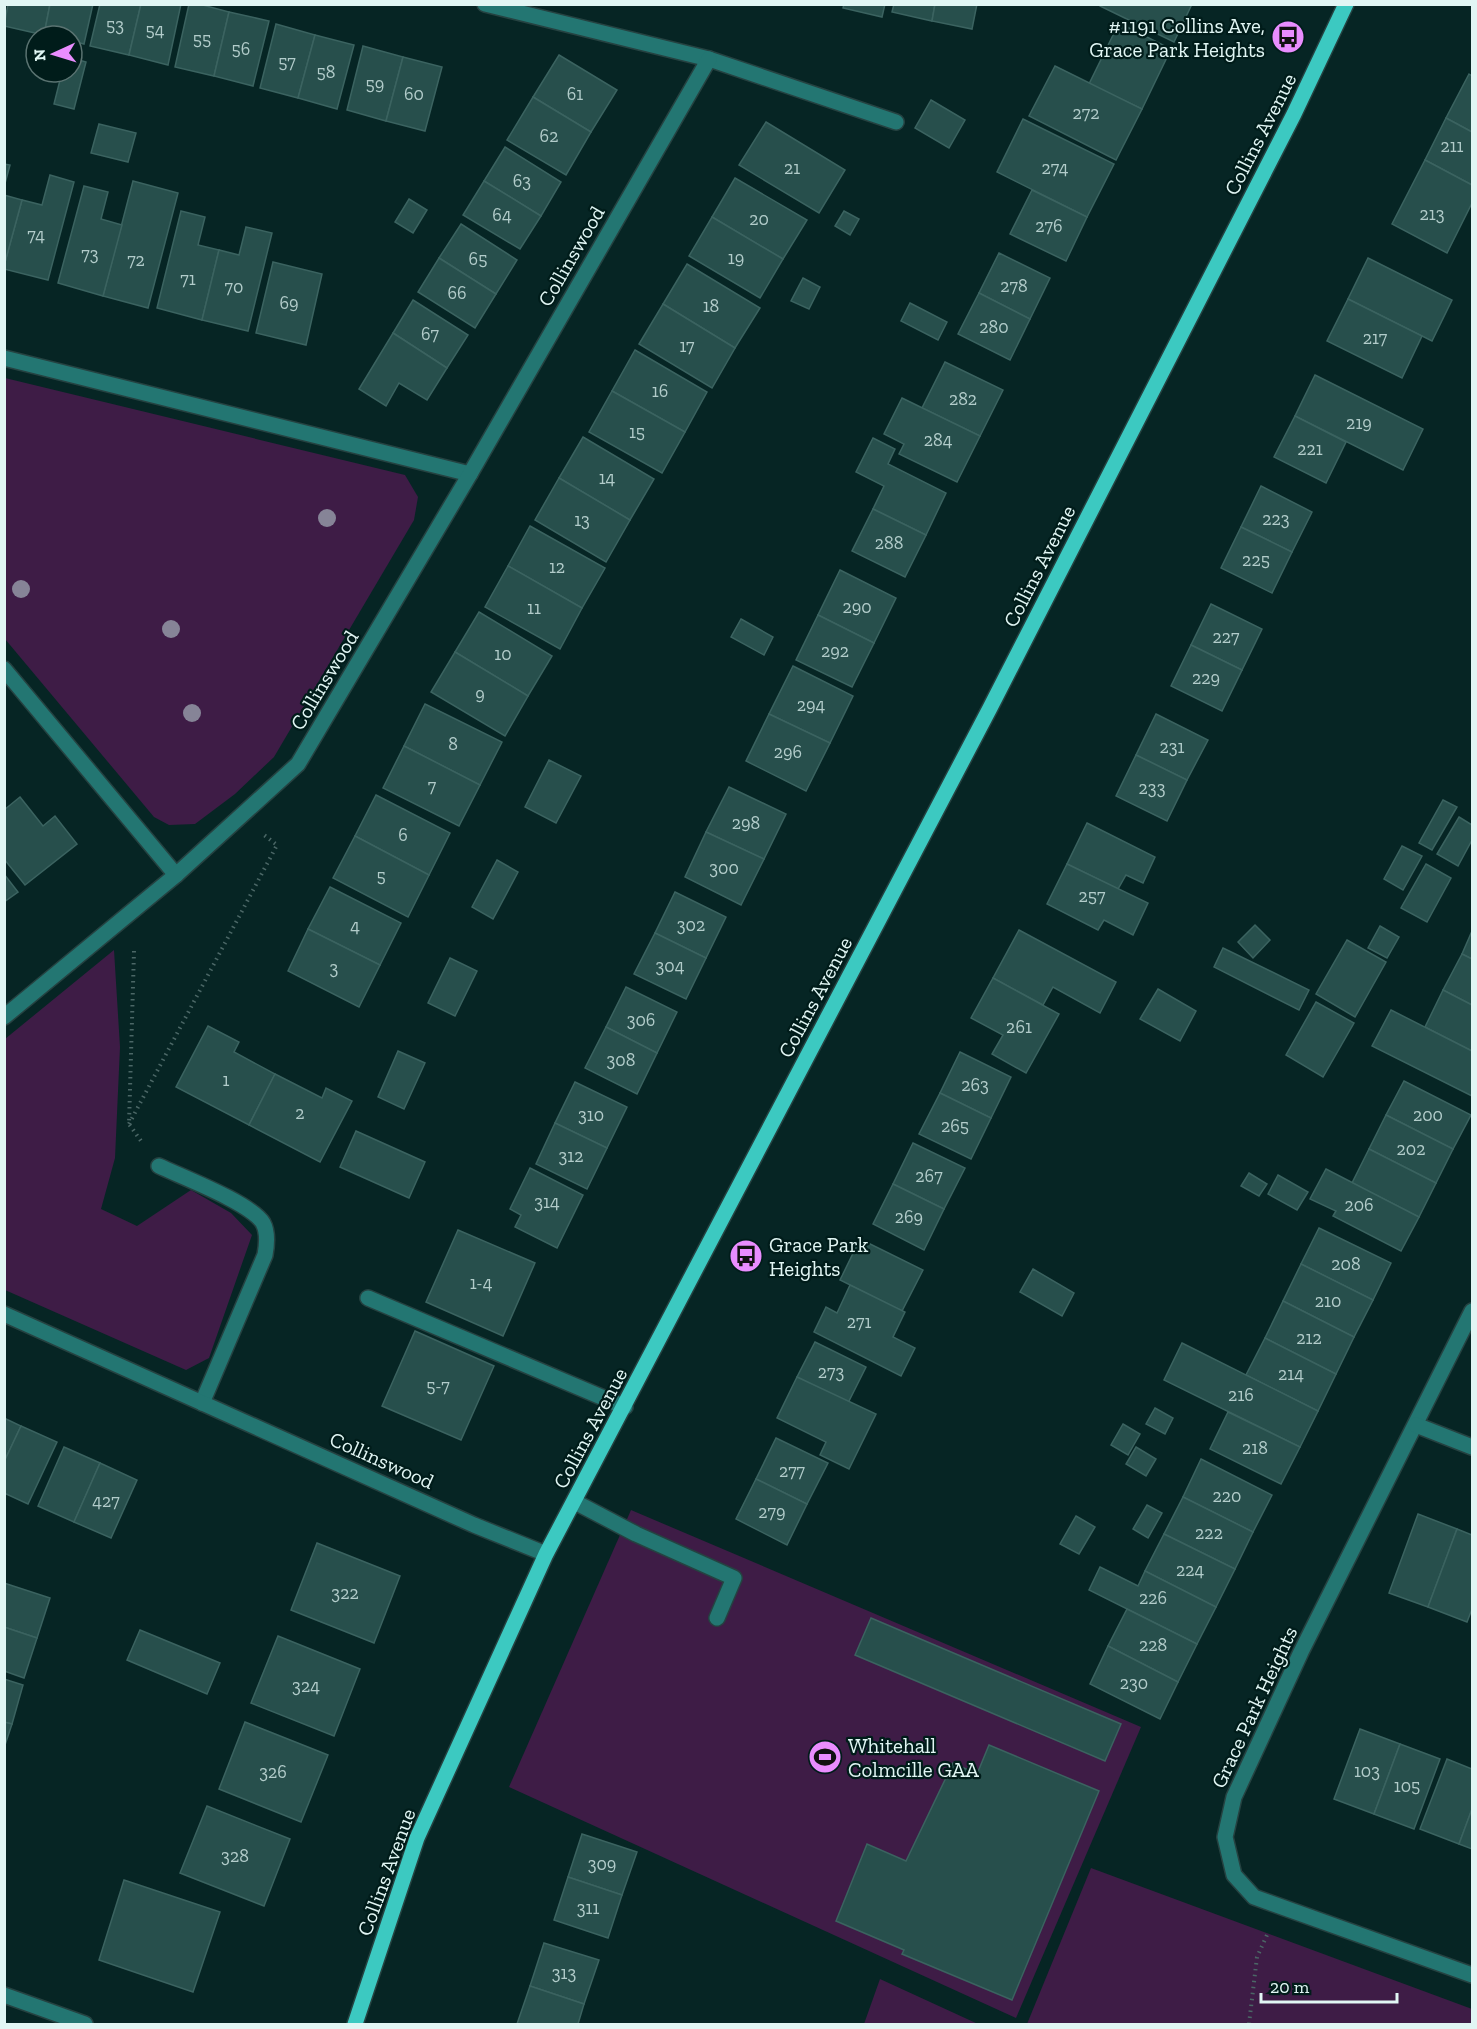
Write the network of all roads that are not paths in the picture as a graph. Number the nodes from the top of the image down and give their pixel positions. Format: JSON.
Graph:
{"nodes":[{"id":1,"x":485,"y":4,"type":"edge"},
{"id":2,"x":1346,"y":4,"type":"edge"},
{"id":3,"x":708,"y":59,"type":"junction"},
{"id":4,"x":896,"y":122,"type":"dead end"},
{"id":5,"x":4,"y":358,"type":"edge"},
{"id":6,"x":470,"y":474,"type":"junction"},
{"id":7,"x":4,"y":669,"type":"edge"},
{"id":8,"x":176,"y":875,"type":"junction"},
{"id":9,"x":4,"y":1017,"type":"edge"},
{"id":10,"x":159,"y":1166,"type":"road end"},
{"id":11,"x":368,"y":1298,"type":"dead end"},
{"id":12,"x":1473,"y":1311,"type":"edge"},
{"id":13,"x":4,"y":1314,"type":"edge"},
{"id":14,"x":202,"y":1403,"type":"junction"},
{"id":15,"x":625,"y":1407,"type":"junction"},
{"id":16,"x":1416,"y":1425,"type":"junction"},
{"id":17,"x":1473,"y":1447,"type":"edge"},
{"id":18,"x":575,"y":1502,"type":"junction"},
{"id":19,"x":546,"y":1554,"type":"junction"},
{"id":20,"x":717,"y":1618,"type":"dead end"},
{"id":21,"x":1473,"y":1974,"type":"edge"},
{"id":22,"x":4,"y":1995,"type":"edge"},
{"id":23,"x":85,"y":2025,"type":"edge"},
{"id":24,"x":355,"y":2025,"type":"edge"}],
"edges":[{"from":1,"to":3,"type":"street"},
{"from":2,"to":15,"type":"main road","name":"Collins Avenue"},
{"from":3,"to":4,"type":"street"},
{"from":3,"to":6,"type":"street","name":"Collinswood"},
{"from":5,"to":6,"type":"street"},
{"from":6,"to":8,"type":"street","name":"Collinswood"},
{"from":7,"to":8,"type":"street"},
{"from":8,"to":9,"type":"street","name":"Collinswood"},
{"from":10,"to":14,"type":"street"},
{"from":11,"to":15,"type":"street"},
{"from":12,"to":16,"type":"street","name":"Grace Park Heights"},
{"from":13,"to":14,"type":"street","name":"Collinswood"},
{"from":14,"to":19,"type":"street","name":"Collinswood"},
{"from":15,"to":18,"type":"main road","name":"Collins Avenue"},
{"from":16,"to":17,"type":"street"},
{"from":16,"to":21,"type":"street","name":"Grace Park Heights"},
{"from":18,"to":19,"type":"main road","name":"Collins Avenue"},
{"from":18,"to":20,"type":"street"},
{"from":19,"to":24,"type":"main road","name":"Collins Avenue"},
{"from":22,"to":23,"type":"street"}]}
